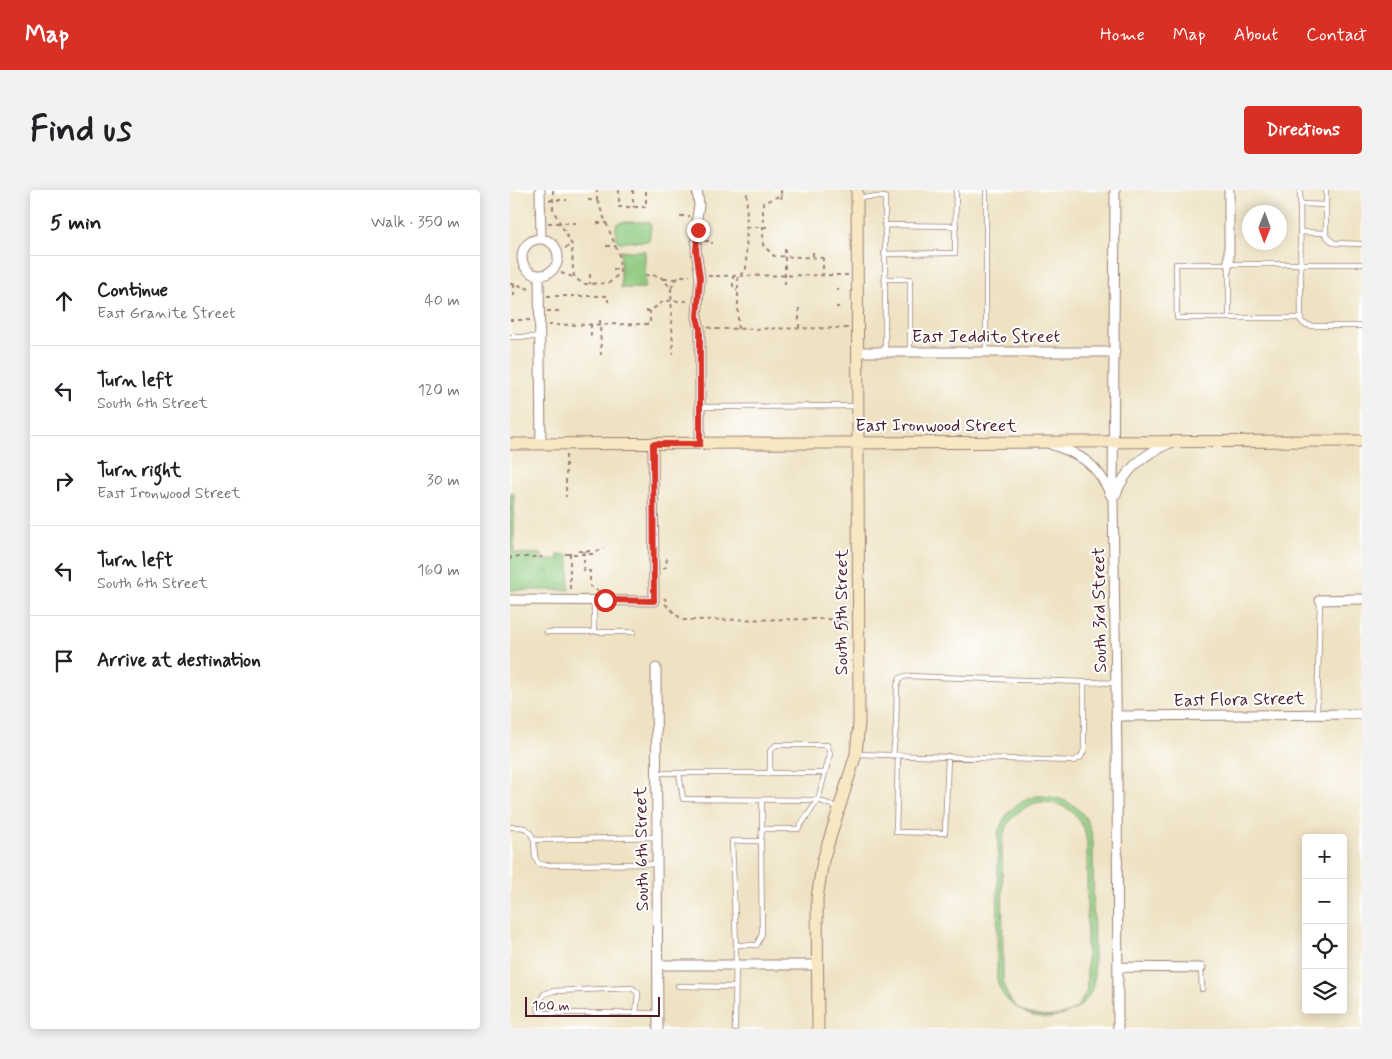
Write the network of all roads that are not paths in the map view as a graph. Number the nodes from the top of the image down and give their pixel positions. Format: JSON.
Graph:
{"nodes":[{"id":1,"x":540,"y":190,"type":"edge"},
{"id":2,"x":697,"y":190,"type":"edge"},
{"id":3,"x":888,"y":190,"type":"edge"},
{"id":4,"x":956,"y":190,"type":"edge"},
{"id":5,"x":986,"y":190,"type":"edge"},
{"id":6,"x":1115,"y":190,"type":"edge"},
{"id":7,"x":1230,"y":190,"type":"edge"},
{"id":8,"x":1300,"y":190,"type":"edge"},
{"id":9,"x":1326,"y":190,"type":"edge"},
{"id":10,"x":858,"y":194,"type":"edge"},
{"id":11,"x":884,"y":197,"type":"junction"},
{"id":12,"x":1300,"y":204,"type":"junction"},
{"id":13,"x":1326,"y":205,"type":"junction"},
{"id":14,"x":884,"y":225,"type":"junction"},
{"id":15,"x":956,"y":226,"type":"junction"},
{"id":16,"x":1300,"y":232,"type":"junction"},
{"id":17,"x":1325,"y":233,"type":"junction"},
{"id":18,"x":541,"y":238,"type":"junction"},
{"id":19,"x":1362,"y":244,"type":"edge"},
{"id":20,"x":884,"y":254,"type":"junction"},
{"id":21,"x":1229,"y":264,"type":"junction"},
{"id":22,"x":1300,"y":264,"type":"junction"},
{"id":23,"x":1362,"y":264,"type":"edge"},
{"id":24,"x":539,"y":275,"type":"junction"},
{"id":25,"x":884,"y":279,"type":"junction"},
{"id":26,"x":1229,"y":318,"type":"junction"},
{"id":27,"x":1300,"y":318,"type":"junction"},
{"id":28,"x":1362,"y":326,"type":"edge"},
{"id":29,"x":510,"y":337,"type":"edge"},
{"id":30,"x":540,"y":337,"type":"junction"},
{"id":31,"x":857,"y":352,"type":"junction"},
{"id":32,"x":885,"y":352,"type":"junction"},
{"id":33,"x":910,"y":352,"type":"junction"},
{"id":34,"x":986,"y":352,"type":"junction"},
{"id":35,"x":1114,"y":352,"type":"junction"},
{"id":36,"x":858,"y":406,"type":"junction"},
{"id":37,"x":700,"y":408,"type":"junction"},
{"id":38,"x":1362,"y":441,"type":"edge"},
{"id":39,"x":1045,"y":442,"type":"junction"},
{"id":40,"x":1114,"y":442,"type":"junction"},
{"id":41,"x":1172,"y":442,"type":"junction"},
{"id":42,"x":858,"y":443,"type":"junction"},
{"id":43,"x":510,"y":444,"type":"edge"},
{"id":44,"x":541,"y":444,"type":"junction"},
{"id":45,"x":653,"y":444,"type":"junction"},
{"id":46,"x":700,"y":444,"type":"junction"},
{"id":47,"x":1113,"y":501,"type":"junction"},
{"id":48,"x":510,"y":600,"type":"edge"},
{"id":49,"x":594,"y":600,"type":"junction"},
{"id":50,"x":1320,"y":600,"type":"joint"},
{"id":51,"x":1362,"y":600,"type":"edge"},
{"id":52,"x":594,"y":630,"type":"junction"},
{"id":53,"x":547,"y":632,"type":"dead end"},
{"id":54,"x":633,"y":632,"type":"dead end"},
{"id":55,"x":656,"y":668,"type":"dead end"},
{"id":56,"x":1084,"y":682,"type":"junction"},
{"id":57,"x":1116,"y":683,"type":"junction"},
{"id":58,"x":1317,"y":714,"type":"junction"},
{"id":59,"x":1362,"y":714,"type":"edge"},
{"id":60,"x":1116,"y":716,"type":"junction"},
{"id":61,"x":856,"y":754,"type":"junction"},
{"id":62,"x":896,"y":756,"type":"junction"},
{"id":63,"x":948,"y":756,"type":"junction"},
{"id":64,"x":825,"y":772,"type":"junction"},
{"id":65,"x":656,"y":773,"type":"junction"},
{"id":66,"x":679,"y":773,"type":"junction"},
{"id":67,"x":770,"y":773,"type":"junction"},
{"id":68,"x":762,"y":800,"type":"junction"},
{"id":69,"x":818,"y":800,"type":"junction"},
{"id":70,"x":839,"y":808,"type":"junction"},
{"id":71,"x":510,"y":827,"type":"edge"},
{"id":72,"x":762,"y":829,"type":"junction"},
{"id":73,"x":657,"y":837,"type":"junction"},
{"id":74,"x":534,"y":840,"type":"junction"},
{"id":75,"x":761,"y":841,"type":"junction"},
{"id":76,"x":658,"y":864,"type":"junction"},
{"id":77,"x":736,"y":945,"type":"junction"},
{"id":78,"x":659,"y":965,"type":"junction"},
{"id":79,"x":735,"y":965,"type":"junction"},
{"id":80,"x":818,"y":965,"type":"junction"},
{"id":81,"x":1118,"y":967,"type":"junction"},
{"id":82,"x":1202,"y":968,"type":"joint"},
{"id":83,"x":678,"y":986,"type":"dead end"},
{"id":84,"x":735,"y":987,"type":"junction"},
{"id":85,"x":1202,"y":989,"type":"dead end"},
{"id":86,"x":636,"y":1013,"type":"junction"},
{"id":87,"x":658,"y":1013,"type":"junction"},
{"id":88,"x":658,"y":1029,"type":"edge"},
{"id":89,"x":735,"y":1029,"type":"edge"},
{"id":90,"x":818,"y":1029,"type":"edge"},
{"id":91,"x":1118,"y":1029,"type":"edge"}],
"edges":[{"from":1,"to":18,"type":"street"},
{"from":2,"to":37,"type":"street"},
{"from":3,"to":11,"type":"lane"},
{"from":4,"to":15,"type":"lane"},
{"from":5,"to":34,"type":"lane"},
{"from":6,"to":35,"type":"street","name":"South 3rd Street"},
{"from":7,"to":21,"type":"street"},
{"from":8,"to":12,"type":"lane"},
{"from":9,"to":13,"type":"lane"},
{"from":10,"to":11,"type":"lane"},
{"from":10,"to":31,"type":"street","name":"South 5th Street"},
{"from":11,"to":14,"type":"lane"},
{"from":12,"to":13,"type":"lane"},
{"from":12,"to":16,"type":"lane"},
{"from":13,"to":17,"type":"lane"},
{"from":14,"to":15,"type":"lane"},
{"from":14,"to":20,"type":"lane"},
{"from":15,"to":20,"type":"lane"},
{"from":16,"to":17,"type":"lane"},
{"from":16,"to":22,"type":"lane"},
{"from":17,"to":19,"type":"lane"},
{"from":18,"to":24,"type":"street"},
{"from":18,"to":24,"type":"street"},
{"from":20,"to":25,"type":"lane"},
{"from":21,"to":22,"type":"lane"},
{"from":21,"to":26,"type":"lane"},
{"from":21,"to":26,"type":"lane"},
{"from":22,"to":23,"type":"lane"},
{"from":22,"to":27,"type":"lane"},
{"from":24,"to":30,"type":"street"},
{"from":25,"to":32,"type":"lane"},
{"from":25,"to":33,"type":"lane"},
{"from":26,"to":27,"type":"lane"},
{"from":27,"to":28,"type":"lane"},
{"from":29,"to":30,"type":"lane"},
{"from":30,"to":44,"type":"street"},
{"from":31,"to":32,"type":"street","name":"East Jeddito Street"},
{"from":31,"to":36,"type":"street","name":"South 5th Street"},
{"from":32,"to":33,"type":"street","name":"East Jeddito Street"},
{"from":33,"to":34,"type":"street","name":"East Jeddito Street"},
{"from":34,"to":35,"type":"street","name":"East Jeddito Street"},
{"from":35,"to":40,"type":"street","name":"South 3rd Street"},
{"from":36,"to":37,"type":"lane"},
{"from":36,"to":42,"type":"street","name":"South 5th Street"},
{"from":37,"to":46,"type":"street"},
{"from":38,"to":41,"type":"street","name":"East Ironwood Street"},
{"from":39,"to":40,"type":"street","name":"East Ironwood Street"},
{"from":39,"to":42,"type":"street","name":"East Ironwood Street"},
{"from":39,"to":47,"type":"street"},
{"from":40,"to":41,"type":"street","name":"East Ironwood Street"},
{"from":40,"to":47,"type":"street","name":"South 3rd Street"},
{"from":41,"to":47,"type":"street"},
{"from":42,"to":46,"type":"street","name":"East Ironwood Street"},
{"from":42,"to":61,"type":"street","name":"South 5th Street"},
{"from":43,"to":44,"type":"street","name":"East Ironwood Street"},
{"from":44,"to":45,"type":"street","name":"East Ironwood Street"},
{"from":45,"to":46,"type":"street","name":"East Ironwood Street"},
{"from":45,"to":49,"type":"street"},
{"from":47,"to":57,"type":"street","name":"South 3rd Street"},
{"from":48,"to":49,"type":"street"},
{"from":49,"to":52,"type":"lane"},
{"from":50,"to":51,"type":"street"},
{"from":50,"to":58,"type":"lane"},
{"from":52,"to":53,"type":"lane"},
{"from":52,"to":54,"type":"lane"},
{"from":55,"to":65,"type":"street","name":"South 6th Street"},
{"from":56,"to":57,"type":"lane"},
{"from":56,"to":62,"type":"lane"},
{"from":56,"to":63,"type":"lane"},
{"from":57,"to":60,"type":"street","name":"South 3rd Street"},
{"from":58,"to":59,"type":"street","name":"East Flora Street"},
{"from":58,"to":60,"type":"street","name":"East Flora Street"},
{"from":60,"to":81,"type":"street","name":"South 3rd Street"},
{"from":61,"to":62,"type":"lane"},
{"from":61,"to":70,"type":"street","name":"South 5th Street"},
{"from":62,"to":63,"type":"lane"},
{"from":62,"to":63,"type":"lane"},
{"from":64,"to":67,"type":"lane"},
{"from":64,"to":67,"type":"lane"},
{"from":64,"to":69,"type":"lane"},
{"from":65,"to":66,"type":"lane"},
{"from":65,"to":73,"type":"street","name":"South 6th Street"},
{"from":66,"to":67,"type":"lane"},
{"from":66,"to":68,"type":"lane"},
{"from":68,"to":69,"type":"lane"},
{"from":68,"to":72,"type":"lane"},
{"from":69,"to":70,"type":"lane"},
{"from":69,"to":72,"type":"lane"},
{"from":70,"to":80,"type":"street","name":"South 5th Street"},
{"from":71,"to":74,"type":"lane"},
{"from":72,"to":75,"type":"lane"},
{"from":73,"to":74,"type":"lane"},
{"from":73,"to":76,"type":"street","name":"South 6th Street"},
{"from":74,"to":76,"type":"lane"},
{"from":75,"to":77,"type":"lane"},
{"from":75,"to":77,"type":"lane"},
{"from":76,"to":78,"type":"street","name":"South 6th Street"},
{"from":77,"to":79,"type":"lane"},
{"from":78,"to":79,"type":"street"},
{"from":78,"to":87,"type":"street","name":"South 6th Street"},
{"from":79,"to":80,"type":"street"},
{"from":79,"to":84,"type":"lane"},
{"from":80,"to":90,"type":"street","name":"South 5th Street"},
{"from":81,"to":82,"type":"street"},
{"from":81,"to":91,"type":"street","name":"South 3rd Street"},
{"from":82,"to":85,"type":"lane"},
{"from":83,"to":84,"type":"lane"},
{"from":84,"to":89,"type":"lane"},
{"from":86,"to":86,"type":"lane"},
{"from":86,"to":87,"type":"lane"},
{"from":87,"to":88,"type":"street","name":"South 6th Street"}]}
